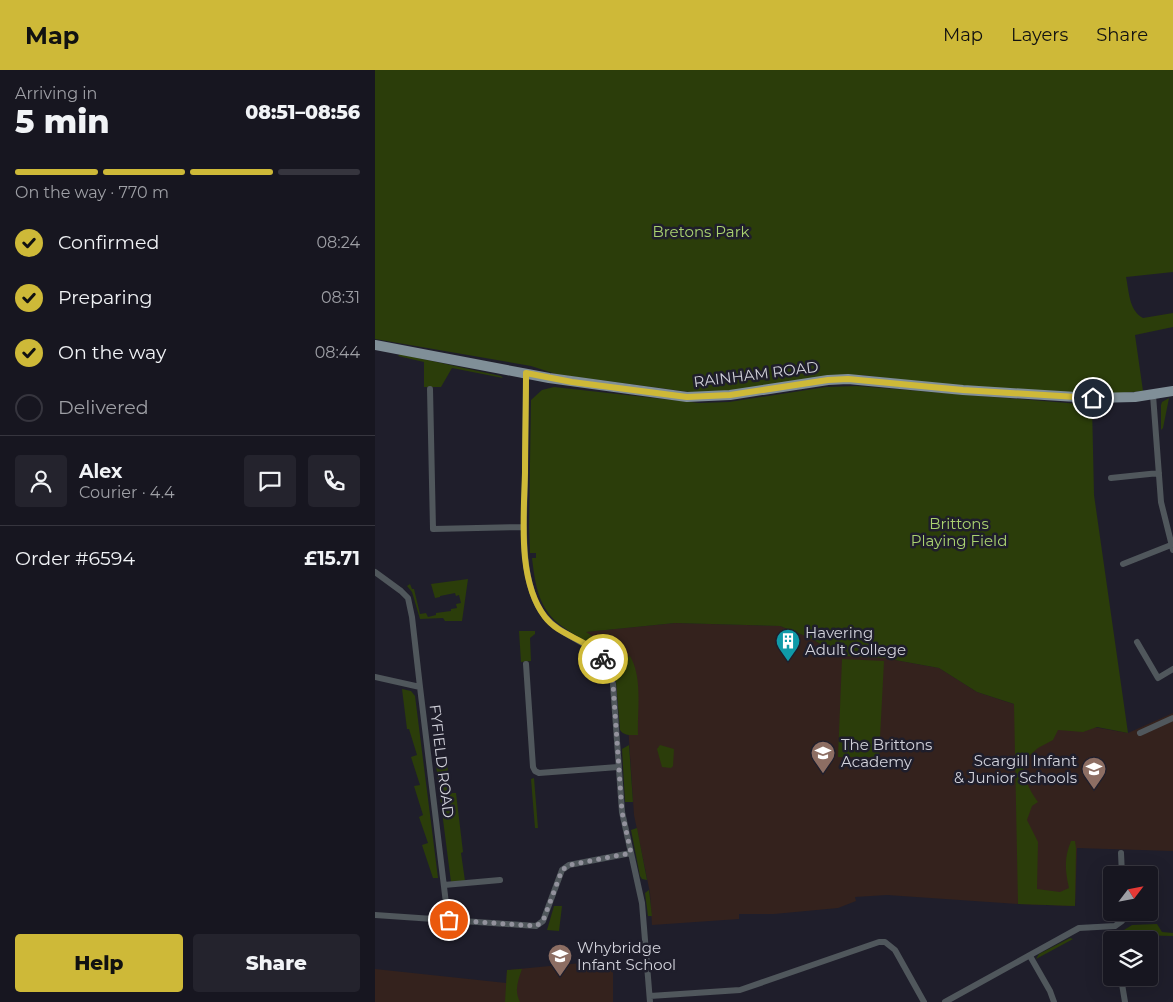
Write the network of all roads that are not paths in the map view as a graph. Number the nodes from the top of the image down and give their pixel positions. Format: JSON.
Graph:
{"nodes":[{"id":1,"x":375,"y":345,"type":"edge"},
{"id":2,"x":526,"y":373,"type":"junction"},
{"id":3,"x":430,"y":389,"type":"dead end"},
{"id":4,"x":1173,"y":391,"type":"edge"},
{"id":5,"x":1153,"y":395,"type":"junction"},
{"id":6,"x":1159,"y":473,"type":"junction"},
{"id":7,"x":1111,"y":478,"type":"dead end"},
{"id":8,"x":524,"y":527,"type":"junction"},
{"id":9,"x":1171,"y":534,"type":"edge"},
{"id":10,"x":1172,"y":548,"type":"edge"},
{"id":11,"x":1123,"y":564,"type":"dead end"},
{"id":12,"x":375,"y":572,"type":"edge"},
{"id":13,"x":1137,"y":642,"type":"dead end"},
{"id":14,"x":526,"y":664,"type":"dead end"},
{"id":15,"x":1173,"y":669,"type":"edge"},
{"id":16,"x":375,"y":676,"type":"edge"},
{"id":17,"x":420,"y":687,"type":"junction"},
{"id":18,"x":1173,"y":718,"type":"edge"},
{"id":19,"x":1140,"y":733,"type":"dead end"},
{"id":20,"x":619,"y":767,"type":"junction"},
{"id":21,"x":631,"y":853,"type":"junction"},
{"id":22,"x":1121,"y":853,"type":"dead end"},
{"id":23,"x":1122,"y":866,"type":"edge"},
{"id":24,"x":500,"y":880,"type":"dead end"},
{"id":25,"x":444,"y":885,"type":"junction"},
{"id":26,"x":375,"y":915,"type":"edge"},
{"id":27,"x":449,"y":920,"type":"junction"},
{"id":28,"x":1122,"y":921,"type":"edge"},
{"id":29,"x":1030,"y":956,"type":"junction"},
{"id":30,"x":1122,"y":986,"type":"edge"},
{"id":31,"x":650,"y":999,"type":"edge"},
{"id":32,"x":924,"y":1002,"type":"edge"},
{"id":33,"x":945,"y":1002,"type":"edge"},
{"id":34,"x":1054,"y":1002,"type":"edge"},
{"id":35,"x":1125,"y":1002,"type":"edge"}],
"edges":[{"from":1,"to":2,"type":"main road","name":"RAINHAM ROAD"},
{"from":2,"to":5,"type":"main road","name":"RAINHAM ROAD"},
{"from":2,"to":8,"type":"street"},
{"from":3,"to":8,"type":"street"},
{"from":4,"to":5,"type":"main road","name":"RAINHAM ROAD"},
{"from":5,"to":6,"type":"street"},
{"from":6,"to":7,"type":"street"},
{"from":6,"to":9,"type":"street"},
{"from":8,"to":20,"type":"street"},
{"from":9,"to":10,"type":"street"},
{"from":10,"to":11,"type":"street"},
{"from":12,"to":17,"type":"street"},
{"from":13,"to":15,"type":"street"},
{"from":14,"to":20,"type":"street"},
{"from":16,"to":17,"type":"street","name":"FYFIELD ROAD"},
{"from":17,"to":25,"type":"street","name":"FYFIELD ROAD"},
{"from":18,"to":19,"type":"street"},
{"from":20,"to":21,"type":"street"},
{"from":21,"to":27,"type":"street"},
{"from":21,"to":31,"type":"street"},
{"from":22,"to":23,"type":"street"},
{"from":24,"to":25,"type":"street"},
{"from":25,"to":27,"type":"street","name":"FYFIELD ROAD"},
{"from":26,"to":27,"type":"street"},
{"from":28,"to":29,"type":"street"},
{"from":29,"to":33,"type":"street"},
{"from":29,"to":34,"type":"street"},
{"from":30,"to":35,"type":"street"},
{"from":31,"to":32,"type":"street"}]}
